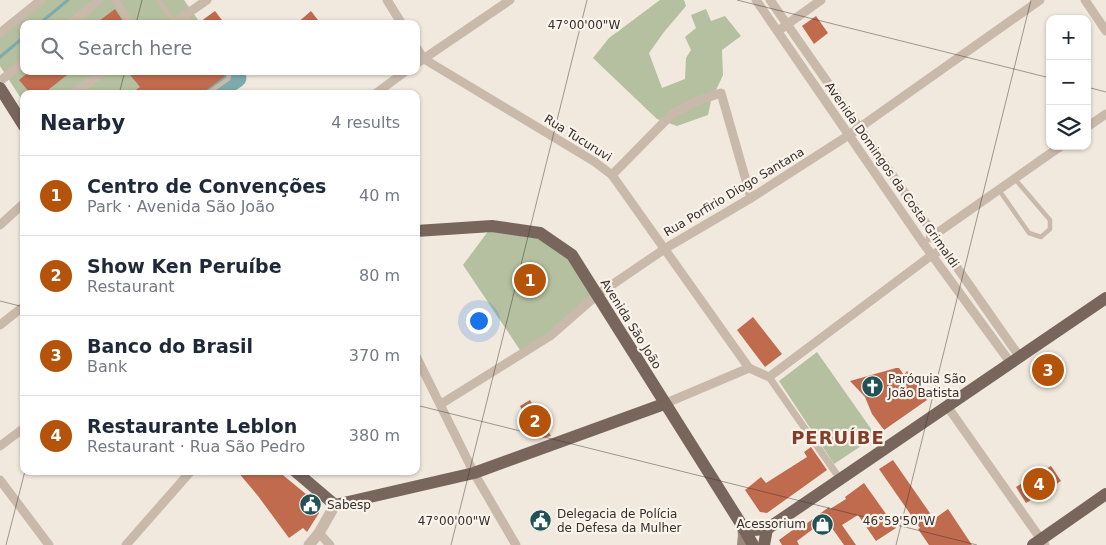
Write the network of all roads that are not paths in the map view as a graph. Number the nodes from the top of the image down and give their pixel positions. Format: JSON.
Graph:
{"nodes":[{"id":1,"x":41,"y":0,"type":"edge"},
{"id":2,"x":99,"y":0,"type":"edge"},
{"id":3,"x":116,"y":0,"type":"edge"},
{"id":4,"x":158,"y":0,"type":"edge"},
{"id":5,"x":206,"y":0,"type":"edge"},
{"id":6,"x":387,"y":0,"type":"edge"},
{"id":7,"x":510,"y":0,"type":"edge"},
{"id":8,"x":756,"y":0,"type":"edge"},
{"id":9,"x":770,"y":0,"type":"edge"},
{"id":10,"x":821,"y":0,"type":"edge"},
{"id":11,"x":1040,"y":0,"type":"edge"},
{"id":12,"x":1085,"y":0,"type":"edge"},
{"id":13,"x":185,"y":15,"type":"junction"},
{"id":14,"x":75,"y":20,"type":"edge"},
{"id":15,"x":129,"y":20,"type":"edge"},
{"id":16,"x":172,"y":20,"type":"edge"},
{"id":17,"x":178,"y":20,"type":"edge"},
{"id":18,"x":188,"y":20,"type":"edge"},
{"id":19,"x":400,"y":20,"type":"edge"},
{"id":20,"x":787,"y":24,"type":"junction"},
{"id":21,"x":778,"y":31,"type":"junction"},
{"id":22,"x":1106,"y":31,"type":"edge"},
{"id":23,"x":0,"y":33,"type":"edge"},
{"id":24,"x":420,"y":61,"type":"edge"},
{"id":25,"x":20,"y":65,"type":"edge"},
{"id":26,"x":98,"y":75,"type":"edge"},
{"id":27,"x":229,"y":75,"type":"edge"},
{"id":28,"x":400,"y":75,"type":"edge"},
{"id":29,"x":0,"y":81,"type":"edge"},
{"id":30,"x":0,"y":88,"type":"edge"},
{"id":31,"x":78,"y":90,"type":"edge"},
{"id":32,"x":213,"y":90,"type":"edge"},
{"id":33,"x":380,"y":90,"type":"edge"},
{"id":34,"x":1106,"y":114,"type":"edge"},
{"id":35,"x":20,"y":120,"type":"edge"},
{"id":36,"x":1091,"y":124,"type":"edge"},
{"id":37,"x":860,"y":128,"type":"junction"},
{"id":38,"x":849,"y":135,"type":"junction"},
{"id":39,"x":1055,"y":150,"type":"edge"},
{"id":40,"x":612,"y":175,"type":"junction"},
{"id":41,"x":1015,"y":179,"type":"junction"},
{"id":42,"x":999,"y":190,"type":"junction"},
{"id":43,"x":750,"y":198,"type":"junction"},
{"id":44,"x":20,"y":208,"type":"edge"},
{"id":45,"x":0,"y":225,"type":"edge"},
{"id":46,"x":420,"y":231,"type":"edge"},
{"id":47,"x":934,"y":235,"type":"junction"},
{"id":48,"x":923,"y":243,"type":"junction"},
{"id":49,"x":666,"y":248,"type":"junction"},
{"id":50,"x":943,"y":248,"type":"junction"},
{"id":51,"x":932,"y":255,"type":"junction"},
{"id":52,"x":597,"y":295,"type":"junction"},
{"id":53,"x":1106,"y":298,"type":"edge"},
{"id":54,"x":20,"y":309,"type":"edge"},
{"id":55,"x":0,"y":325,"type":"edge"},
{"id":56,"x":1015,"y":359,"type":"junction"},
{"id":57,"x":420,"y":364,"type":"edge"},
{"id":58,"x":749,"y":368,"type":"junction"},
{"id":59,"x":769,"y":377,"type":"junction"},
{"id":60,"x":440,"y":404,"type":"junction"},
{"id":61,"x":664,"y":404,"type":"junction"},
{"id":62,"x":947,"y":406,"type":"junction"},
{"id":63,"x":20,"y":431,"type":"edge"},
{"id":64,"x":0,"y":446,"type":"edge"},
{"id":65,"x":474,"y":473,"type":"junction"},
{"id":66,"x":187,"y":475,"type":"edge"},
{"id":67,"x":300,"y":475,"type":"edge"},
{"id":68,"x":840,"y":479,"type":"junction"},
{"id":69,"x":0,"y":480,"type":"edge"},
{"id":70,"x":1106,"y":494,"type":"edge"},
{"id":71,"x":335,"y":505,"type":"junction"},
{"id":72,"x":743,"y":527,"type":"junction"},
{"id":73,"x":767,"y":529,"type":"junction"},
{"id":74,"x":319,"y":534,"type":"junction"},
{"id":75,"x":1039,"y":543,"type":"edge"},
{"id":76,"x":49,"y":545,"type":"edge"},
{"id":77,"x":126,"y":545,"type":"edge"},
{"id":78,"x":309,"y":545,"type":"edge"},
{"id":79,"x":330,"y":545,"type":"edge"},
{"id":80,"x":516,"y":545,"type":"edge"},
{"id":81,"x":743,"y":545,"type":"edge"},
{"id":82,"x":753,"y":545,"type":"edge"},
{"id":83,"x":764,"y":545,"type":"edge"}],
"edges":[{"from":1,"to":23,"type":"street"},
{"from":2,"to":14,"type":"street"},
{"from":3,"to":15,"type":"street"},
{"from":4,"to":16,"type":"lane"},
{"from":5,"to":13,"type":"street"},
{"from":6,"to":19,"type":"street"},
{"from":7,"to":24,"type":"street"},
{"from":8,"to":21,"type":"street","name":"Avenida Domingos da Costa Grimaldi"},
{"from":9,"to":20,"type":"street","name":"Avenida Domingos da Costa Grimaldi"},
{"from":10,"to":20,"type":"street"},
{"from":11,"to":37,"type":"street","name":"Rua Porfirio Diogo Santana"},
{"from":12,"to":22,"type":"street"},
{"from":13,"to":17,"type":"street"},
{"from":13,"to":18,"type":"lane"},
{"from":20,"to":21,"type":"street"},
{"from":20,"to":37,"type":"street","name":"Avenida Domingos da Costa Grimaldi"},
{"from":21,"to":38,"type":"street","name":"Avenida Domingos da Costa Grimaldi"},
{"from":24,"to":40,"type":"street","name":"Rua Tucuruvi"},
{"from":25,"to":29,"type":"street"},
{"from":26,"to":31,"type":"street"},
{"from":27,"to":32,"type":"lane"},
{"from":28,"to":33,"type":"street"},
{"from":30,"to":35,"type":"main road"},
{"from":34,"to":36,"type":"street"},
{"from":37,"to":38,"type":"street","name":"Rua Porfirio Diogo Santana"},
{"from":37,"to":47,"type":"street","name":"Avenida Domingos da Costa Grimaldi"},
{"from":38,"to":43,"type":"street","name":"Rua Porfirio Diogo Santana"},
{"from":38,"to":48,"type":"street","name":"Avenida Domingos da Costa Grimaldi"},
{"from":39,"to":41,"type":"street"},
{"from":40,"to":43,"type":"street"},
{"from":40,"to":49,"type":"street","name":"Rua Tucuruvi"},
{"from":41,"to":42,"type":"street"},
{"from":41,"to":42,"type":"lane"},
{"from":42,"to":47,"type":"street"},
{"from":43,"to":49,"type":"street","name":"Rua Porfirio Diogo Santana"},
{"from":44,"to":45,"type":"street"},
{"from":46,"to":52,"type":"main road","name":"Avenida São João"},
{"from":47,"to":48,"type":"street"},
{"from":47,"to":50,"type":"street","name":"Avenida Domingos da Costa Grimaldi"},
{"from":48,"to":51,"type":"street","name":"Avenida Domingos da Costa Grimaldi"},
{"from":49,"to":52,"type":"street","name":"Rua Porfirio Diogo Santana"},
{"from":49,"to":58,"type":"street","name":"Rua Tucuruvi"},
{"from":50,"to":51,"type":"street"},
{"from":50,"to":56,"type":"street","name":"Avenida Domingos da Costa Grimaldi"},
{"from":51,"to":56,"type":"street","name":"Avenida Domingos da Costa Grimaldi"},
{"from":51,"to":59,"type":"street"},
{"from":52,"to":60,"type":"street","name":"Rua Porfirio Diogo Santana"},
{"from":52,"to":61,"type":"main road","name":"Avenida São João"},
{"from":53,"to":56,"type":"main road"},
{"from":54,"to":55,"type":"street"},
{"from":56,"to":62,"type":"main road"},
{"from":57,"to":60,"type":"street"},
{"from":58,"to":59,"type":"street"},
{"from":58,"to":61,"type":"street"},
{"from":59,"to":68,"type":"street"},
{"from":60,"to":65,"type":"street"},
{"from":61,"to":65,"type":"main road"},
{"from":61,"to":72,"type":"main road","name":"Avenida São João"},
{"from":62,"to":68,"type":"main road"},
{"from":62,"to":75,"type":"street"},
{"from":63,"to":64,"type":"street"},
{"from":65,"to":71,"type":"main road"},
{"from":65,"to":80,"type":"street"},
{"from":66,"to":77,"type":"street"},
{"from":67,"to":71,"type":"main road"},
{"from":68,"to":73,"type":"main road"},
{"from":69,"to":76,"type":"street"},
{"from":70,"to":75,"type":"main road"},
{"from":71,"to":74,"type":"street"},
{"from":72,"to":73,"type":"main road"},
{"from":72,"to":81,"type":"main road"},
{"from":72,"to":82,"type":"main road","name":"Avenida São João"},
{"from":73,"to":83,"type":"main road"},
{"from":74,"to":78,"type":"street"},
{"from":74,"to":79,"type":"street"}]}
